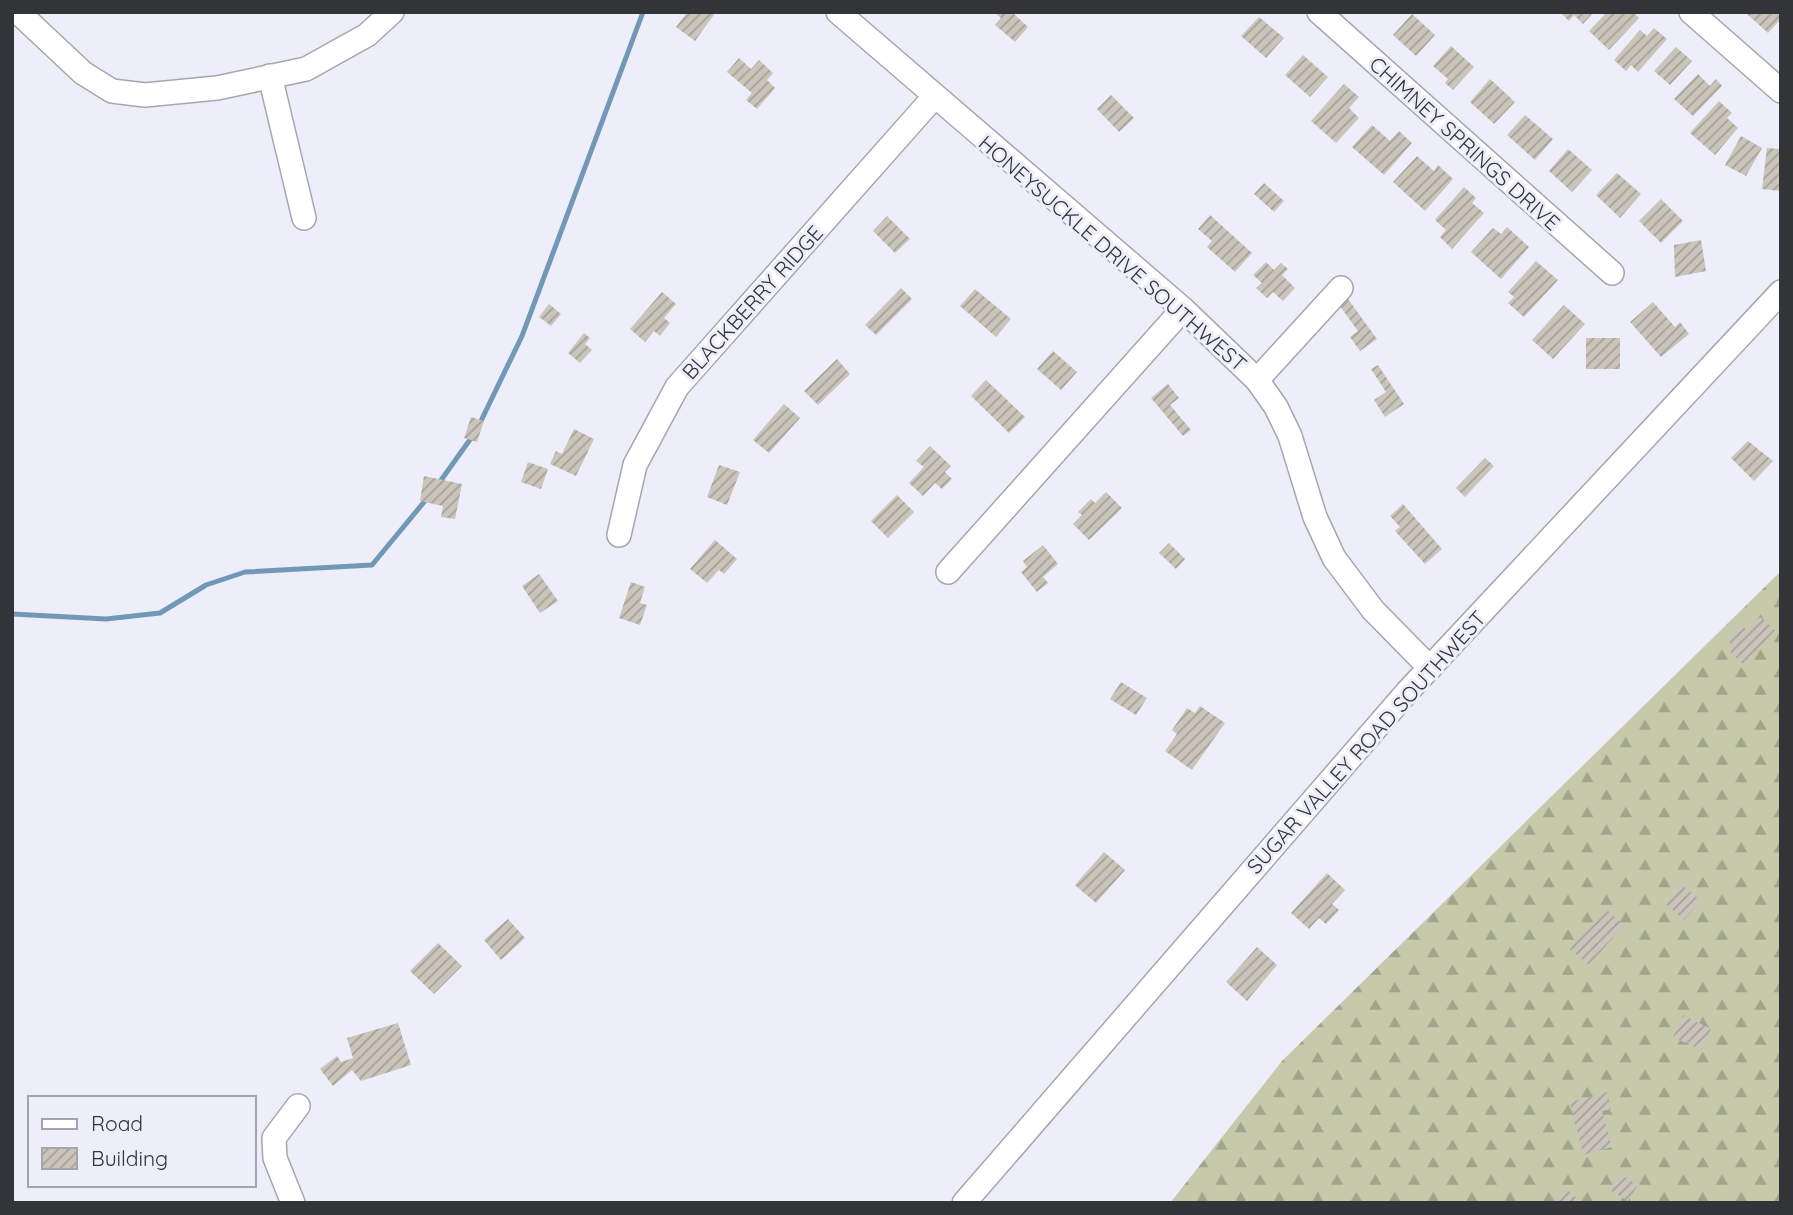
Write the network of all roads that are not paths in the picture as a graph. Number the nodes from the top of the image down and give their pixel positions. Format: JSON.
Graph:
{"nodes":[{"id":1,"x":18,"y":12,"type":"edge"},
{"id":2,"x":392,"y":12,"type":"edge"},
{"id":3,"x":838,"y":12,"type":"edge"},
{"id":4,"x":1319,"y":12,"type":"edge"},
{"id":5,"x":1691,"y":12,"type":"edge"},
{"id":6,"x":270,"y":76,"type":"junction"},
{"id":7,"x":1781,"y":91,"type":"edge"},
{"id":8,"x":934,"y":97,"type":"junction"},
{"id":9,"x":304,"y":218,"type":"dead end"},
{"id":10,"x":1612,"y":273,"type":"dead end"},
{"id":11,"x":1341,"y":288,"type":"dead end"},
{"id":12,"x":1781,"y":292,"type":"edge"},
{"id":13,"x":1183,"y":309,"type":"junction"},
{"id":14,"x":1257,"y":380,"type":"junction"},
{"id":15,"x":619,"y":536,"type":"dead end"},
{"id":16,"x":948,"y":572,"type":"dead end"},
{"id":17,"x":1430,"y":668,"type":"junction"},
{"id":18,"x":298,"y":1106,"type":"dead end"},
{"id":19,"x":293,"y":1203,"type":"edge"},
{"id":20,"x":964,"y":1203,"type":"edge"}],
"edges":[{"from":1,"to":6,"type":"street"},
{"from":2,"to":6,"type":"street"},
{"from":3,"to":8,"type":"street","name":"HONEYSUCKLE DRIVE SOUTHWEST"},
{"from":4,"to":10,"type":"street","name":"CHIMNEY SPRINGS DRIVE"},
{"from":5,"to":7,"type":"street"},
{"from":6,"to":9,"type":"street"},
{"from":8,"to":13,"type":"street","name":"HONEYSUCKLE DRIVE SOUTHWEST"},
{"from":8,"to":15,"type":"street","name":"BLACKBERRY RIDGE"},
{"from":11,"to":14,"type":"street"},
{"from":12,"to":17,"type":"street","name":"SUGAR VALLEY ROAD SOUTHWEST"},
{"from":13,"to":14,"type":"street","name":"HONEYSUCKLE DRIVE SOUTHWEST"},
{"from":13,"to":16,"type":"street"},
{"from":14,"to":17,"type":"street","name":"HONEYSUCKLE DRIVE SOUTHWEST"},
{"from":17,"to":20,"type":"street","name":"SUGAR VALLEY ROAD SOUTHWEST"},
{"from":18,"to":19,"type":"street"}]}
